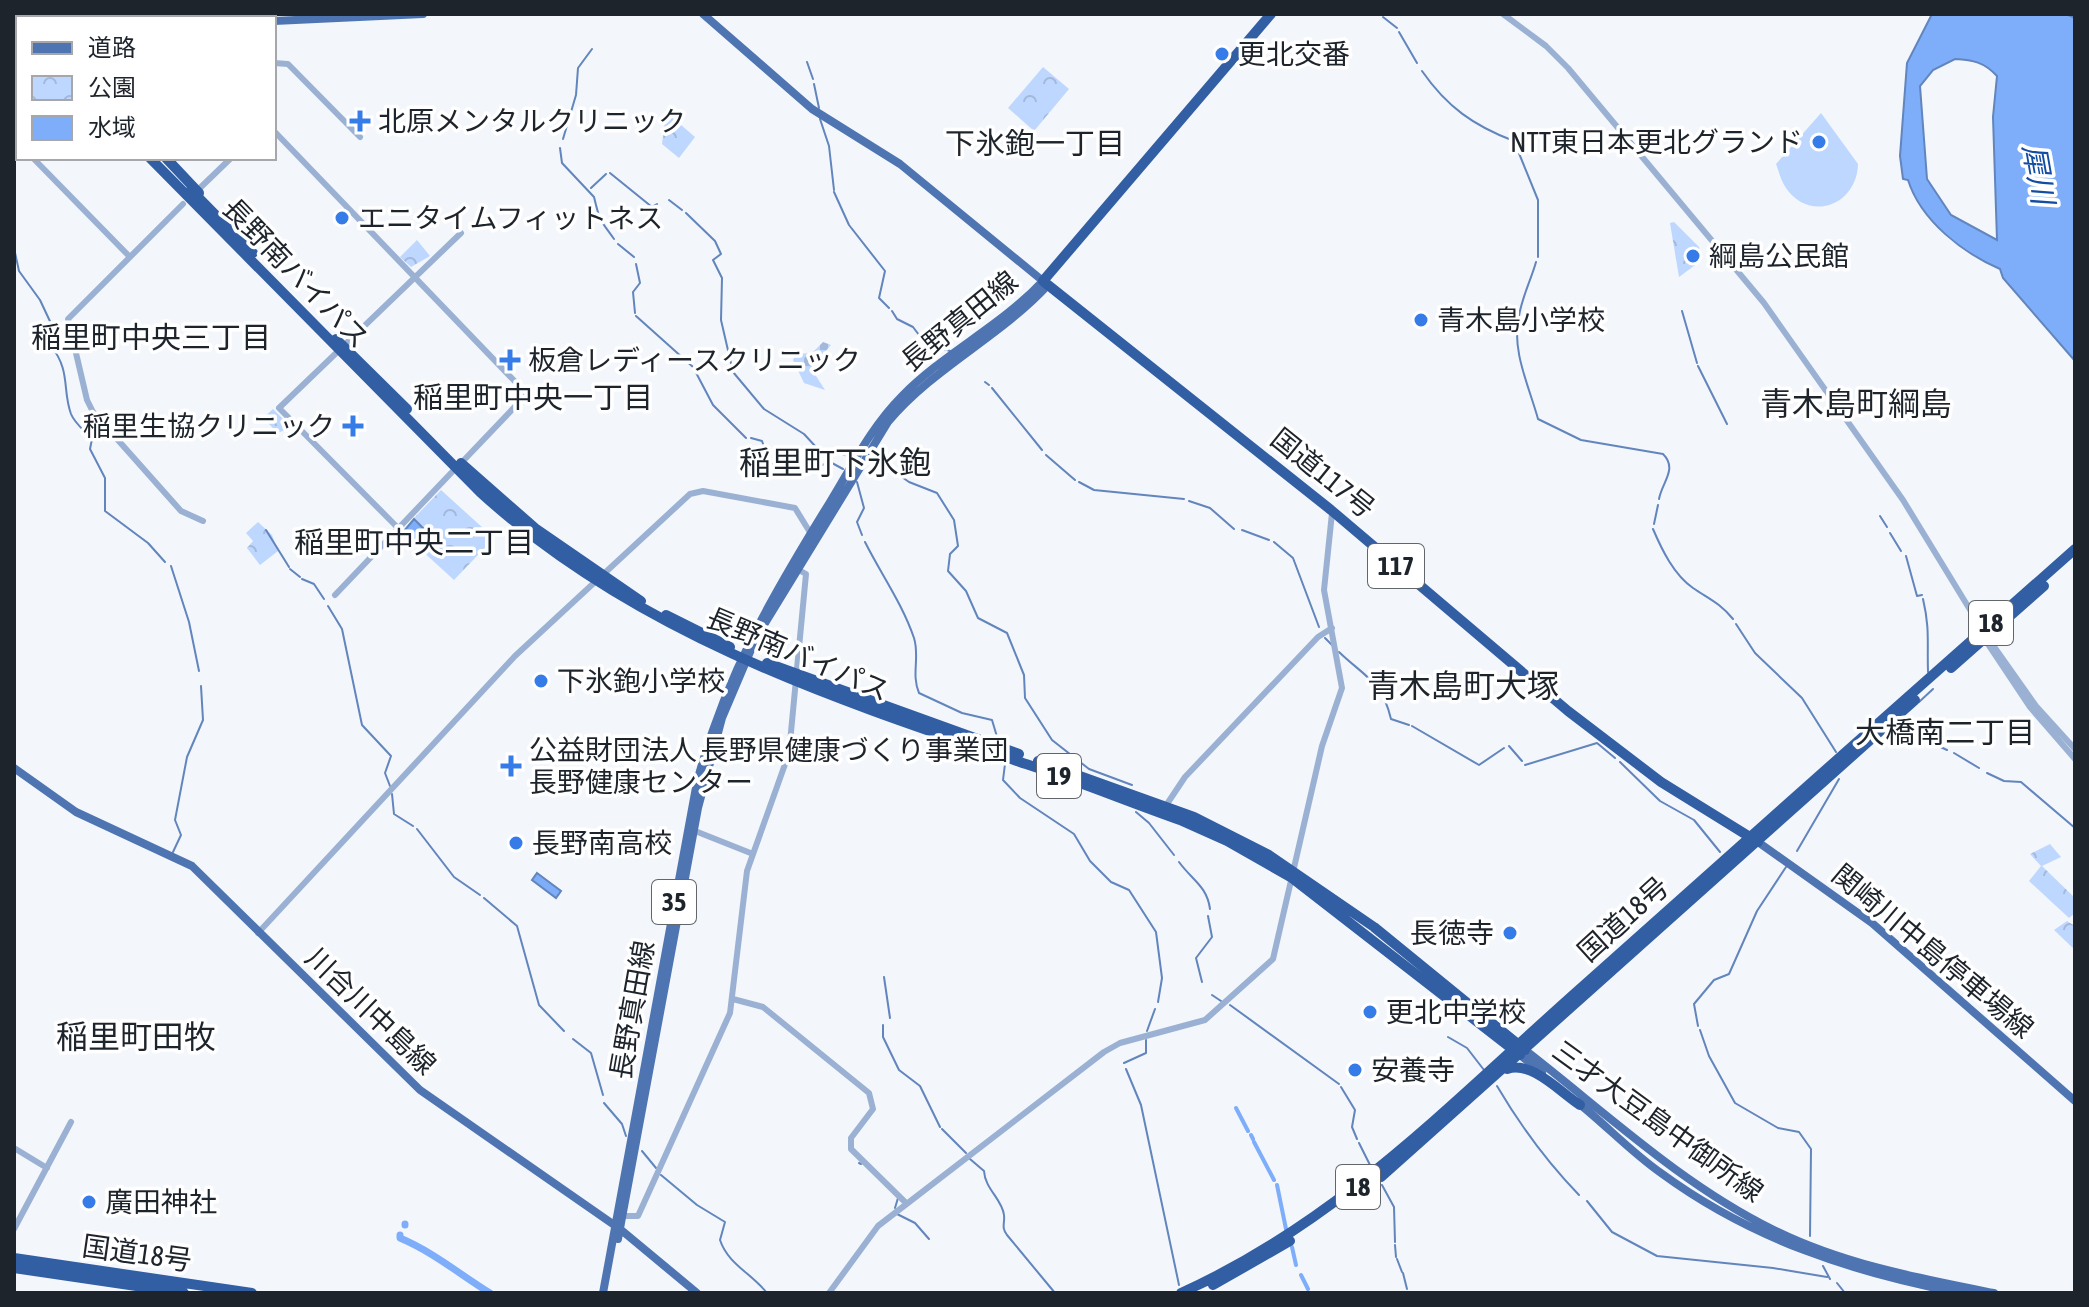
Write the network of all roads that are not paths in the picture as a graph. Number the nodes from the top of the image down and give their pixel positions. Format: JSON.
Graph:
{"nodes":[{"id":1,"x":423,"y":14,"type":"edge"},
{"id":2,"x":703,"y":14,"type":"edge"},
{"id":3,"x":1271,"y":14,"type":"edge"},
{"id":4,"x":1278,"y":14,"type":"edge"},
{"id":5,"x":1503,"y":14,"type":"edge"},
{"id":6,"x":276,"y":21,"type":"edge"},
{"id":7,"x":276,"y":63,"type":"edge"},
{"id":8,"x":276,"y":133,"type":"edge"},
{"id":9,"x":360,"y":137,"type":"dead end"},
{"id":10,"x":35,"y":160,"type":"edge"},
{"id":11,"x":150,"y":160,"type":"edge"},
{"id":12,"x":229,"y":160,"type":"edge"},
{"id":13,"x":162,"y":161,"type":"edge"},
{"id":14,"x":201,"y":193,"type":"junction"},
{"id":15,"x":183,"y":204,"type":"dead end"},
{"id":16,"x":220,"y":229,"type":"junction"},
{"id":17,"x":461,"y":233,"type":"dead end"},
{"id":18,"x":130,"y":257,"type":"junction"},
{"id":19,"x":413,"y":275,"type":"junction"},
{"id":20,"x":1046,"y":283,"type":"junction"},
{"id":21,"x":340,"y":348,"type":"junction"},
{"id":22,"x":465,"y":459,"type":"dead end"},
{"id":23,"x":452,"y":472,"type":"dead end"},
{"id":24,"x":1331,"y":510,"type":"junction"},
{"id":25,"x":203,"y":521,"type":"dead end"},
{"id":26,"x":398,"y":528,"type":"junction"},
{"id":27,"x":811,"y":534,"type":"junction"},
{"id":28,"x":2075,"y":549,"type":"edge"},
{"id":29,"x":2075,"y":558,"type":"edge"},
{"id":30,"x":797,"y":569,"type":"junction"},
{"id":31,"x":597,"y":578,"type":"junction"},
{"id":32,"x":335,"y":595,"type":"dead end"},
{"id":33,"x":1332,"y":628,"type":"junction"},
{"id":34,"x":1985,"y":635,"type":"junction"},
{"id":35,"x":744,"y":657,"type":"junction"},
{"id":36,"x":796,"y":678,"type":"junction"},
{"id":37,"x":2075,"y":749,"type":"edge"},
{"id":38,"x":2075,"y":759,"type":"edge"},
{"id":39,"x":14,"y":768,"type":"edge"},
{"id":40,"x":1164,"y":810,"type":"junction"},
{"id":41,"x":691,"y":830,"type":"junction"},
{"id":42,"x":1754,"y":840,"type":"junction"},
{"id":43,"x":753,"y":854,"type":"junction"},
{"id":44,"x":1292,"y":874,"type":"junction"},
{"id":45,"x":258,"y":933,"type":"junction"},
{"id":46,"x":733,"y":999,"type":"junction"},
{"id":47,"x":1557,"y":1009,"type":"junction"},
{"id":48,"x":1486,"y":1017,"type":"junction"},
{"id":49,"x":1520,"y":1050,"type":"junction"},
{"id":50,"x":1505,"y":1070,"type":"junction"},
{"id":51,"x":2075,"y":1101,"type":"edge"},
{"id":52,"x":1580,"y":1105,"type":"junction"},
{"id":53,"x":71,"y":1122,"type":"dead end"},
{"id":54,"x":14,"y":1148,"type":"edge"},
{"id":55,"x":47,"y":1168,"type":"junction"},
{"id":56,"x":906,"y":1203,"type":"junction"},
{"id":57,"x":622,"y":1216,"type":"junction"},
{"id":58,"x":617,"y":1227,"type":"junction"},
{"id":59,"x":14,"y":1229,"type":"edge"},
{"id":60,"x":14,"y":1258,"type":"edge"},
{"id":61,"x":14,"y":1268,"type":"edge"},
{"id":62,"x":184,"y":1293,"type":"edge"},
{"id":63,"x":252,"y":1293,"type":"edge"},
{"id":64,"x":605,"y":1293,"type":"edge"},
{"id":65,"x":697,"y":1293,"type":"edge"},
{"id":66,"x":829,"y":1293,"type":"edge"},
{"id":67,"x":1181,"y":1293,"type":"edge"},
{"id":68,"x":1197,"y":1293,"type":"edge"},
{"id":69,"x":1960,"y":1293,"type":"edge"},
{"id":70,"x":1994,"y":1293,"type":"edge"}],
"edges":[{"from":1,"to":6,"type":"main road"},
{"from":2,"to":20,"type":"main road"},
{"from":3,"to":20,"type":"highway"},
{"from":4,"to":20,"type":"highway"},
{"from":5,"to":34,"type":"street"},
{"from":7,"to":9,"type":"street"},
{"from":8,"to":19,"type":"street"},
{"from":10,"to":18,"type":"street"},
{"from":11,"to":16,"type":"highway","number":"19"},
{"from":12,"to":14,"type":"street"},
{"from":13,"to":14,"type":"highway","name":"長野南バイパス","number":"19"},
{"from":13,"to":16,"type":"highway","name":"長野南バイパス","number":"19"},
{"from":14,"to":21,"type":"highway","name":"長野南バイパス","number":"19"},
{"from":15,"to":18,"type":"street"},
{"from":16,"to":21,"type":"highway","name":"長野南バイパス","number":"19"},
{"from":17,"to":19,"type":"street"},
{"from":18,"to":25,"type":"street"},
{"from":19,"to":21,"type":"street"},
{"from":19,"to":22,"type":"street"},
{"from":20,"to":24,"type":"highway","name":"国道117号","number":"117"},
{"from":20,"to":27,"type":"main road","name":"長野真田線","number":"35"},
{"from":20,"to":30,"type":"main road","name":"長野真田線","number":"35"},
{"from":21,"to":26,"type":"street"},
{"from":21,"to":31,"type":"highway","name":"長野南バイパス","number":"19"},
{"from":23,"to":26,"type":"street"},
{"from":24,"to":33,"type":"street"},
{"from":24,"to":42,"type":"highway","name":"国道117号","number":"117"},
{"from":26,"to":32,"type":"street"},
{"from":27,"to":31,"type":"street"},
{"from":27,"to":35,"type":"main road","name":"長野真田線","number":"35"},
{"from":28,"to":34,"type":"highway","name":"国道18号","number":"18"},
{"from":29,"to":34,"type":"highway","name":"国道18号","number":"18"},
{"from":30,"to":35,"type":"main road","name":"長野真田線","number":"35"},
{"from":30,"to":36,"type":"street"},
{"from":31,"to":35,"type":"highway","name":"長野南バイパス","number":"19"},
{"from":31,"to":45,"type":"street"},
{"from":33,"to":40,"type":"street"},
{"from":33,"to":44,"type":"street"},
{"from":34,"to":37,"type":"street"},
{"from":34,"to":38,"type":"street"},
{"from":34,"to":42,"type":"highway","name":"国道18号","number":"18"},
{"from":35,"to":36,"type":"highway","name":"長野南バイパス","number":"19"},
{"from":35,"to":41,"type":"main road","name":"長野真田線","number":"35"},
{"from":36,"to":40,"type":"highway","name":"長野南バイパス","number":"19"},
{"from":36,"to":43,"type":"street"},
{"from":39,"to":45,"type":"main road","name":"川合川中島線"},
{"from":40,"to":44,"type":"highway","name":"長野南バイパス","number":"19"},
{"from":41,"to":43,"type":"street"},
{"from":41,"to":57,"type":"main road","name":"長野真田線","number":"35"},
{"from":41,"to":58,"type":"main road","name":"長野真田線","number":"35"},
{"from":42,"to":47,"type":"highway","name":"国道18号","number":"18"},
{"from":42,"to":49,"type":"highway","name":"国道18号","number":"18"},
{"from":42,"to":51,"type":"main road","name":"関崎川中島停車場線"},
{"from":43,"to":46,"type":"street"},
{"from":44,"to":48,"type":"highway","name":"長野南バイパス","number":"19"},
{"from":44,"to":49,"type":"highway","name":"長野南バイパス","number":"19"},
{"from":44,"to":56,"type":"street"},
{"from":45,"to":58,"type":"main road","name":"川合川中島線"},
{"from":46,"to":56,"type":"street"},
{"from":46,"to":57,"type":"street"},
{"from":47,"to":48,"type":"highway"},
{"from":47,"to":49,"type":"highway","name":"国道18号","number":"18"},
{"from":48,"to":49,"type":"highway","name":"長野南バイパス","number":"19"},
{"from":49,"to":50,"type":"highway","name":"国道18号","number":"18"},
{"from":49,"to":52,"type":"main road","name":"三才大豆島中御所線"},
{"from":49,"to":67,"type":"highway","name":"国道18号","number":"18"},
{"from":49,"to":70,"type":"main road","name":"三才大豆島中御所線"},
{"from":50,"to":52,"type":"highway"},
{"from":50,"to":68,"type":"highway","name":"国道18号","number":"18"},
{"from":52,"to":69,"type":"main road","name":"三才大豆島中御所線"},
{"from":53,"to":55,"type":"street"},
{"from":54,"to":55,"type":"street"},
{"from":55,"to":59,"type":"street"},
{"from":56,"to":66,"type":"street"},
{"from":57,"to":58,"type":"main road","name":"長野真田線","number":"35"},
{"from":58,"to":64,"type":"main road","name":"長野真田線","number":"35"},
{"from":58,"to":65,"type":"main road","name":"川合川中島線"},
{"from":60,"to":63,"type":"highway","name":"国道18号"},
{"from":61,"to":62,"type":"highway","name":"国道18号"}]}
